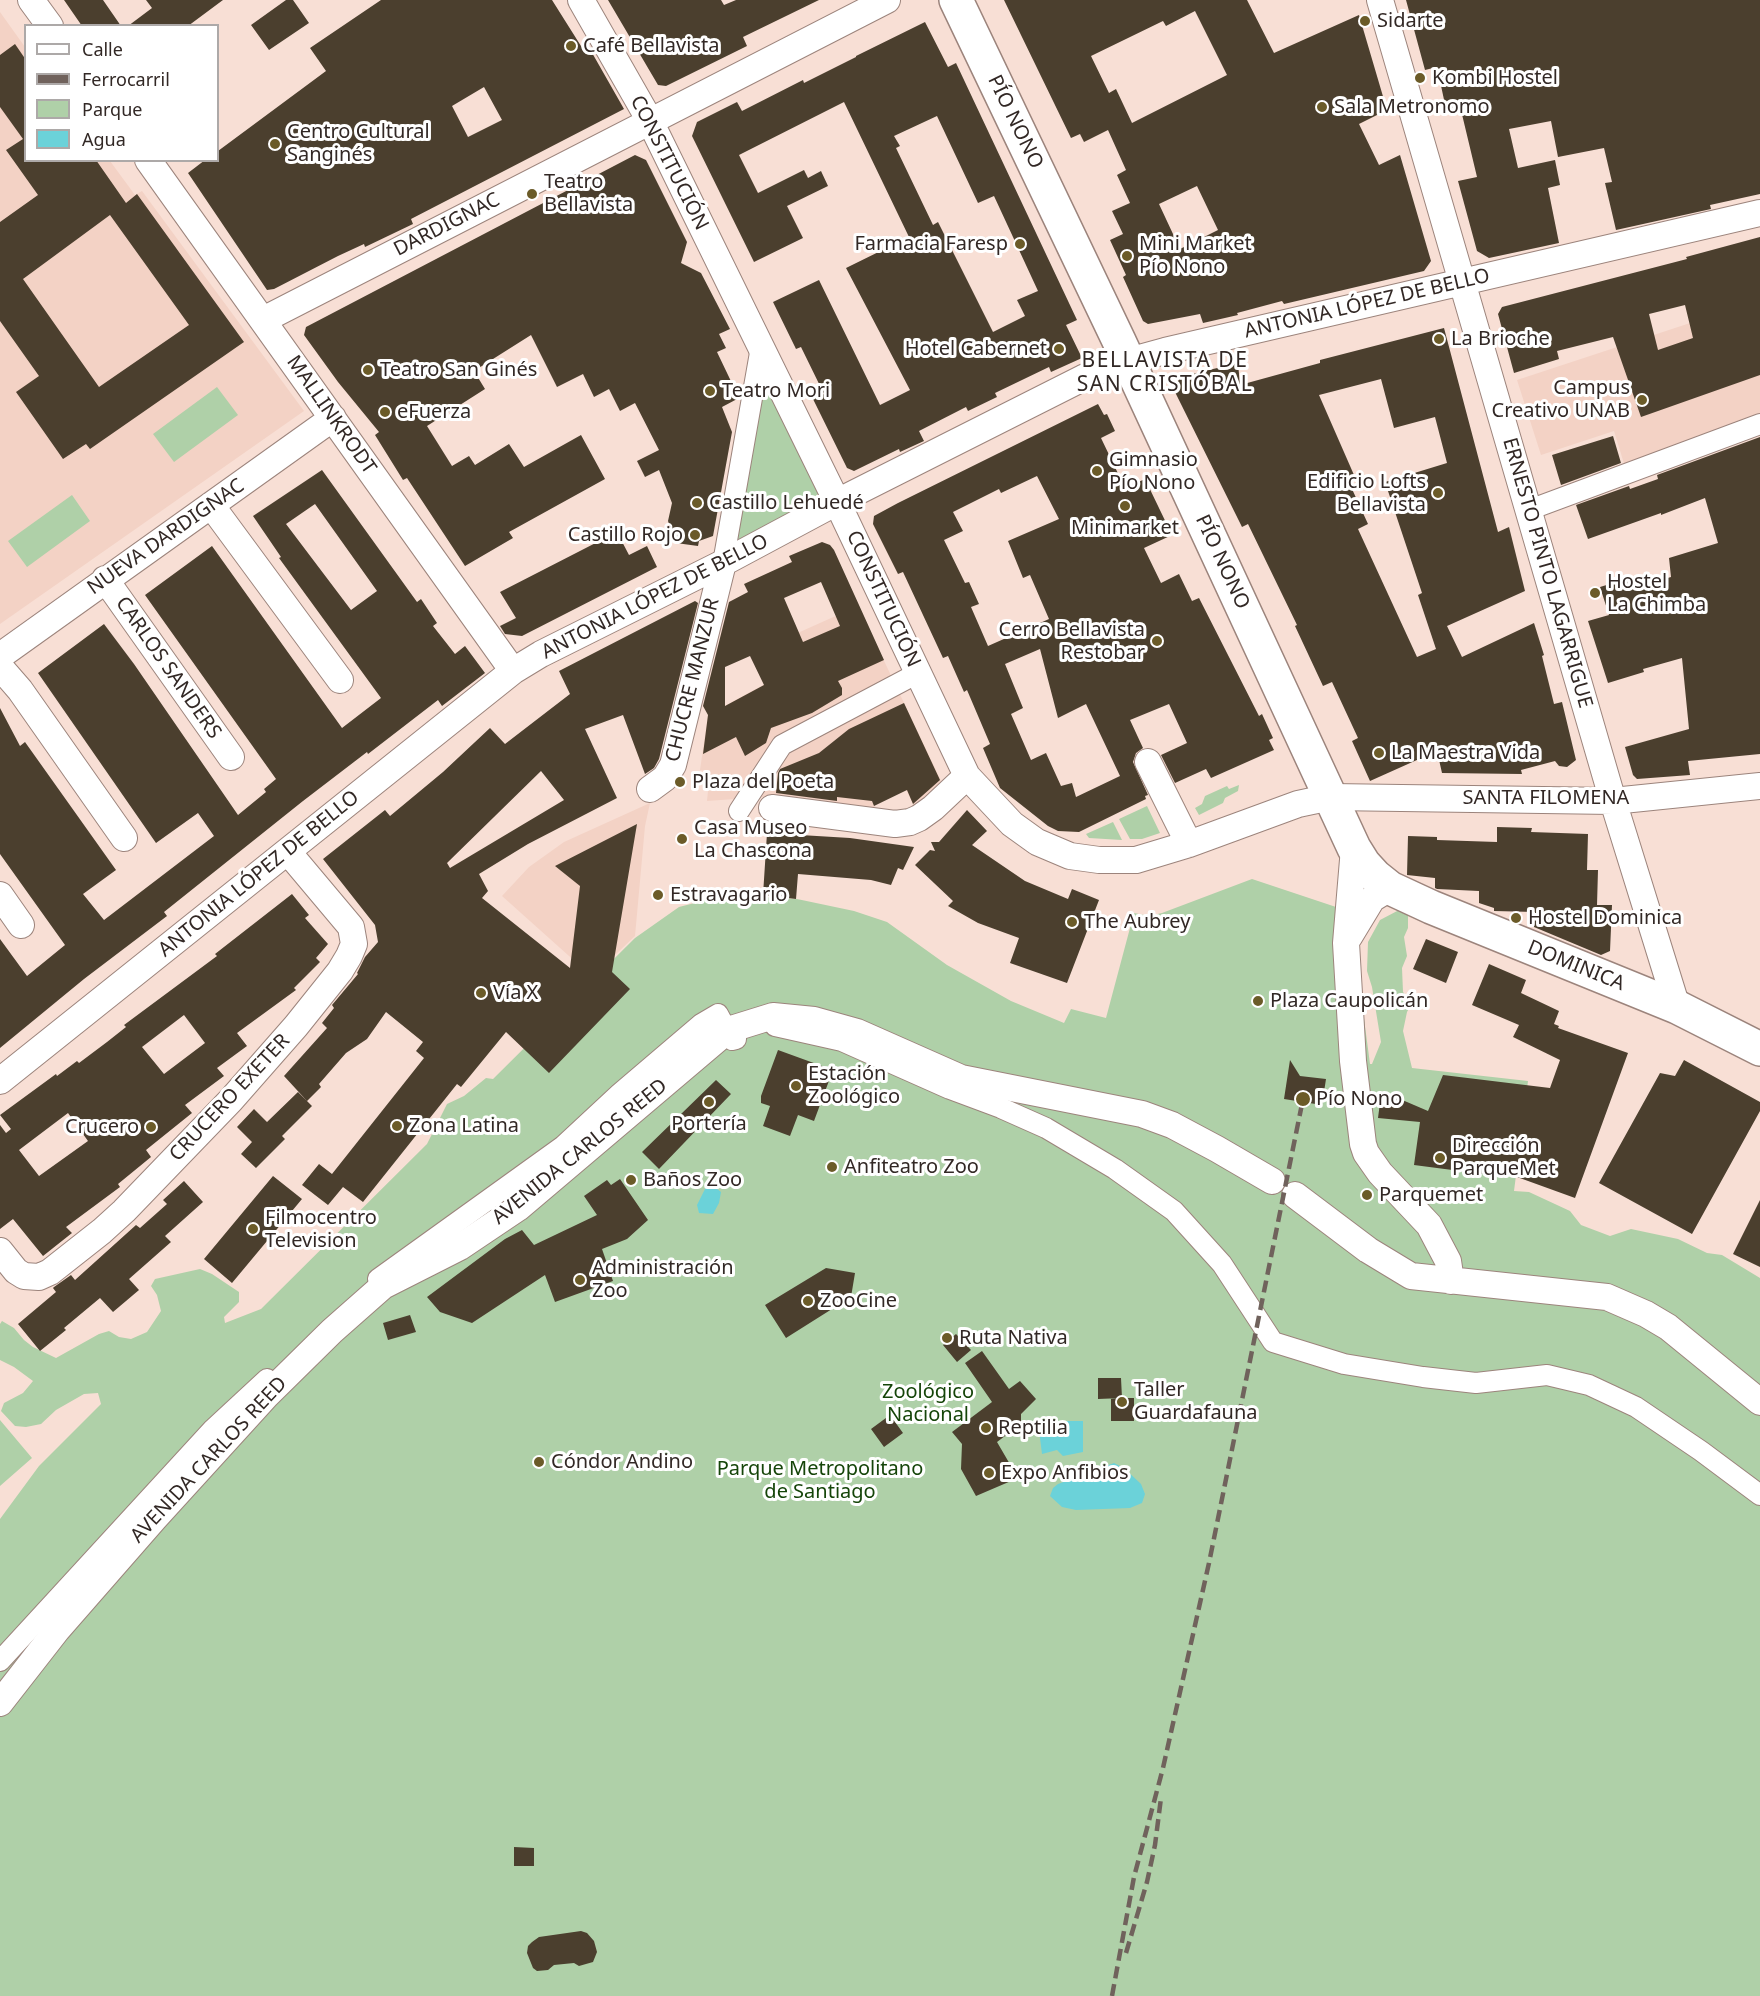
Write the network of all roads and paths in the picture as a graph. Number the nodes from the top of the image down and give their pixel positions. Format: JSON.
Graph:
{"nodes":[{"id":1,"x":31,"y":0,"type":"edge"},
{"id":2,"x":580,"y":0,"type":"edge"},
{"id":3,"x":887,"y":0,"type":"edge"},
{"id":4,"x":956,"y":0,"type":"edge"},
{"id":5,"x":1380,"y":0,"type":"edge"},
{"id":6,"x":49,"y":24,"type":"edge"},
{"id":7,"x":650,"y":121,"type":"junction"},
{"id":8,"x":149,"y":162,"type":"edge"},
{"id":9,"x":1760,"y":213,"type":"edge"},
{"id":10,"x":1462,"y":281,"type":"junction"},
{"id":11,"x":263,"y":320,"type":"junction"},
{"id":12,"x":761,"y":347,"type":"junction"},
{"id":13,"x":1128,"y":360,"type":"junction"},
{"id":14,"x":333,"y":418,"type":"junction"},
{"id":15,"x":1760,"y":424,"type":"edge"},
{"id":16,"x":837,"y":502,"type":"junction"},
{"id":17,"x":211,"y":505,"type":"junction"},
{"id":18,"x":1528,"y":510,"type":"junction"},
{"id":19,"x":723,"y":563,"type":"junction"},
{"id":20,"x":105,"y":579,"type":"junction"},
{"id":21,"x":0,"y":656,"type":"edge"},
{"id":22,"x":0,"y":667,"type":"edge"},
{"id":23,"x":513,"y":671,"type":"junction"},
{"id":24,"x":918,"y":673,"type":"junction"},
{"id":25,"x":340,"y":680,"type":"dead end"},
{"id":26,"x":231,"y":757,"type":"dead end"},
{"id":27,"x":1148,"y":762,"type":"dead end"},
{"id":28,"x":967,"y":776,"type":"junction"},
{"id":29,"x":1760,"y":786,"type":"edge"},
{"id":30,"x":650,"y":789,"type":"dead end"},
{"id":31,"x":1331,"y":797,"type":"junction"},
{"id":32,"x":1613,"y":801,"type":"junction"},
{"id":33,"x":772,"y":808,"type":"dead end"},
{"id":34,"x":739,"y":811,"type":"dead end"},
{"id":35,"x":124,"y":838,"type":"dead end"},
{"id":36,"x":1190,"y":844,"type":"junction"},
{"id":37,"x":1354,"y":848,"type":"junction"},
{"id":38,"x":288,"y":852,"type":"junction"},
{"id":39,"x":1390,"y":888,"type":"junction"},
{"id":40,"x":0,"y":895,"type":"edge"},
{"id":41,"x":21,"y":926,"type":"dead end"},
{"id":42,"x":1346,"y":943,"type":"junction"},
{"id":43,"x":1677,"y":1007,"type":"junction"},
{"id":44,"x":730,"y":1035,"type":"junction"},
{"id":45,"x":1760,"y":1049,"type":"edge"},
{"id":46,"x":0,"y":1081,"type":"edge"},
{"id":47,"x":1272,"y":1181,"type":"dead end"},
{"id":48,"x":1295,"y":1195,"type":"dead end"},
{"id":49,"x":0,"y":1251,"type":"edge"},
{"id":50,"x":1451,"y":1281,"type":"junction"},
{"id":51,"x":1760,"y":1402,"type":"edge"},
{"id":52,"x":1760,"y":1495,"type":"edge"},
{"id":53,"x":0,"y":1661,"type":"edge"},
{"id":54,"x":0,"y":1703,"type":"edge"}],
"edges":[{"from":1,"to":6,"type":"street"},
{"from":2,"to":7,"type":"street","name":"CONSTITUCIÓN"},
{"from":3,"to":7,"type":"street","name":"DARDIGNAC"},
{"from":4,"to":13,"type":"main road","name":"PÍO NONO"},
{"from":5,"to":10,"type":"street","name":"ERNESTO PINTO LAGARRIGUE"},
{"from":7,"to":11,"type":"street","name":"DARDIGNAC"},
{"from":7,"to":12,"type":"street","name":"CONSTITUCIÓN"},
{"from":8,"to":11,"type":"street","name":"MALLINKRODT"},
{"from":9,"to":10,"type":"street","name":"ANTONIA LÓPEZ DE BELLO"},
{"from":10,"to":13,"type":"street","name":"ANTONIA LÓPEZ DE BELLO"},
{"from":10,"to":18,"type":"street","name":"ERNESTO PINTO LAGARRIGUE"},
{"from":11,"to":14,"type":"street","name":"MALLINKRODT"},
{"from":12,"to":16,"type":"street","name":"CONSTITUCIÓN"},
{"from":12,"to":19,"type":"street"},
{"from":13,"to":16,"type":"street","name":"ANTONIA LÓPEZ DE BELLO"},
{"from":13,"to":31,"type":"main road","name":"PÍO NONO"},
{"from":14,"to":17,"type":"street","name":"NUEVA DARDIGNAC"},
{"from":14,"to":23,"type":"street","name":"MALLINKRODT"},
{"from":15,"to":18,"type":"street"},
{"from":16,"to":19,"type":"street","name":"ANTONIA LÓPEZ DE BELLO"},
{"from":16,"to":24,"type":"street","name":"CONSTITUCIÓN"},
{"from":17,"to":20,"type":"street","name":"NUEVA DARDIGNAC"},
{"from":17,"to":25,"type":"street"},
{"from":18,"to":32,"type":"street","name":"ERNESTO PINTO LAGARRIGUE"},
{"from":19,"to":23,"type":"street","name":"ANTONIA LÓPEZ DE BELLO"},
{"from":19,"to":30,"type":"street","name":"CHUCRE MANZUR"},
{"from":20,"to":21,"type":"street","name":"NUEVA DARDIGNAC"},
{"from":20,"to":26,"type":"street","name":"CARLOS SANDERS"},
{"from":22,"to":35,"type":"street"},
{"from":23,"to":38,"type":"street","name":"ANTONIA LÓPEZ DE BELLO"},
{"from":24,"to":28,"type":"street","name":"CONSTITUCIÓN"},
{"from":24,"to":34,"type":"street"},
{"from":27,"to":36,"type":"street"},
{"from":28,"to":33,"type":"street"},
{"from":28,"to":36,"type":"street","name":"CONSTITUCIÓN"},
{"from":29,"to":32,"type":"street","name":"SANTA FILOMENA"},
{"from":31,"to":32,"type":"street","name":"SANTA FILOMENA"},
{"from":31,"to":36,"type":"street","name":"CONSTITUCIÓN"},
{"from":31,"to":37,"type":"main road","name":"PÍO NONO"},
{"from":32,"to":43,"type":"street","name":"ERNESTO PINTO LAGARRIGUE"},
{"from":37,"to":39,"type":"main road","name":"PÍO NONO"},
{"from":37,"to":42,"type":"street"},
{"from":38,"to":46,"type":"street","name":"ANTONIA LÓPEZ DE BELLO"},
{"from":38,"to":49,"type":"street","name":"CRUCERO EXETER"},
{"from":39,"to":42,"type":"street"},
{"from":39,"to":43,"type":"main road","name":"DOMINICA"},
{"from":40,"to":41,"type":"street"},
{"from":42,"to":50,"type":"street"},
{"from":43,"to":45,"type":"main road","name":"DOMINICA"},
{"from":44,"to":47,"type":"street","name":"AVENIDA CARLOS REED"},
{"from":44,"to":52,"type":"street"},
{"from":44,"to":53,"type":"street"},
{"from":44,"to":54,"type":"street","name":"AVENIDA CARLOS REED"},
{"from":48,"to":50,"type":"street"},
{"from":50,"to":51,"type":"street"}]}
